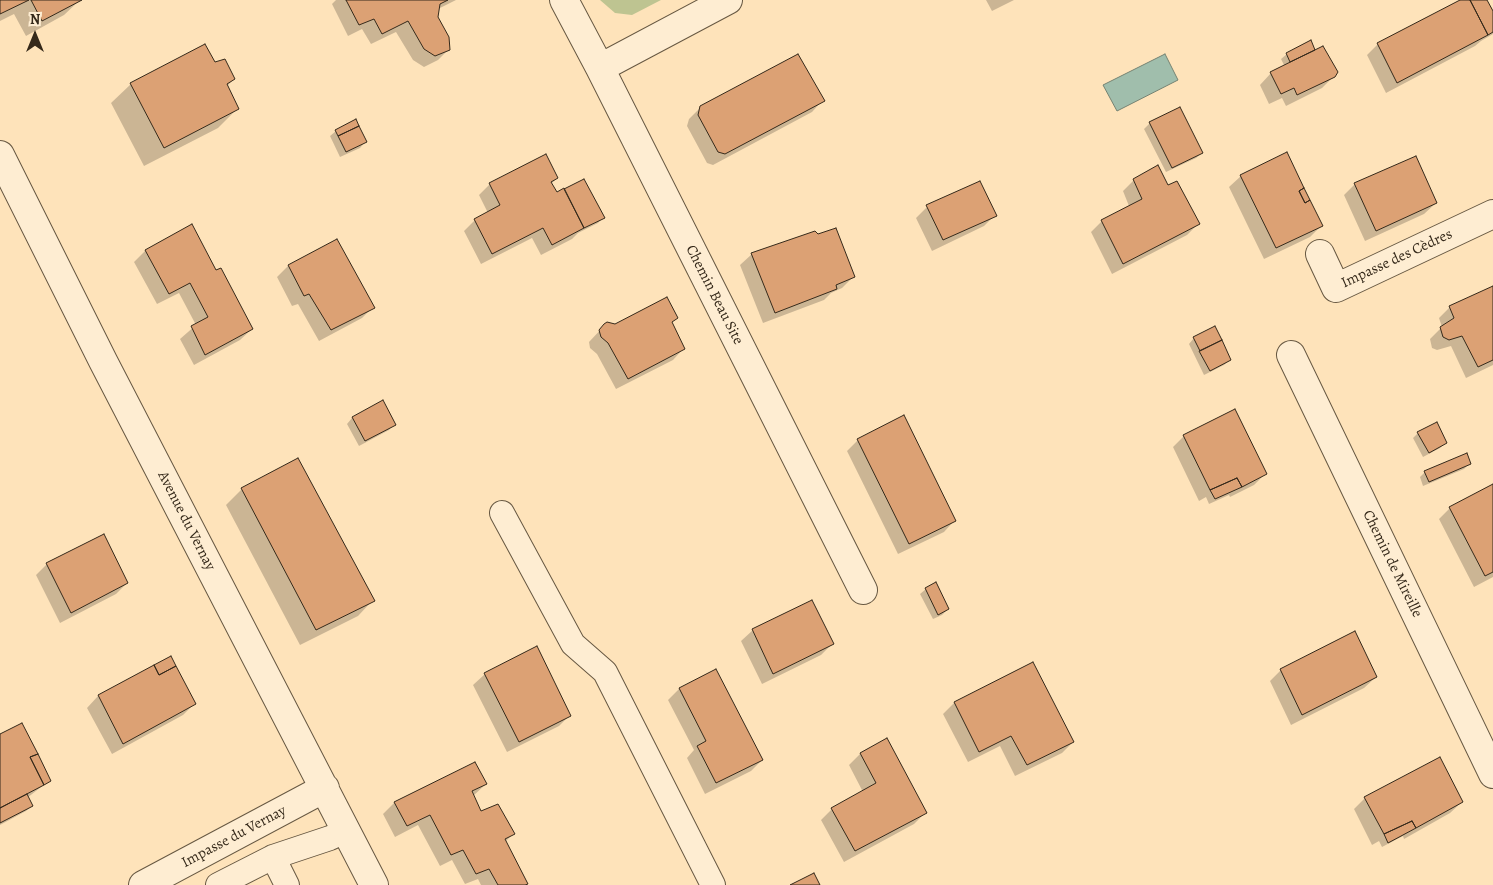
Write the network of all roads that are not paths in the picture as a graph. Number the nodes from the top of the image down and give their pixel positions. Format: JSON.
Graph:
{"nodes":[{"id":1,"x":564,"y":0,"type":"edge"},
{"id":2,"x":728,"y":0,"type":"edge"},
{"id":3,"x":600,"y":68,"type":"junction"},
{"id":4,"x":0,"y":155,"type":"edge"},
{"id":5,"x":1493,"y":214,"type":"edge"},
{"id":6,"x":1320,"y":254,"type":"dead end"},
{"id":7,"x":1291,"y":355,"type":"dead end"},
{"id":8,"x":502,"y":513,"type":"dead end"},
{"id":9,"x":862,"y":590,"type":"dead end"},
{"id":10,"x":1493,"y":774,"type":"edge"},
{"id":11,"x":325,"y":788,"type":"junction"},
{"id":12,"x":347,"y":830,"type":"junction"},
{"id":13,"x":273,"y":857,"type":"junction"},
{"id":14,"x":143,"y":885,"type":"edge"},
{"id":15,"x":218,"y":885,"type":"edge"},
{"id":16,"x":287,"y":885,"type":"edge"},
{"id":17,"x":374,"y":885,"type":"edge"},
{"id":18,"x":713,"y":885,"type":"edge"}],
"edges":[{"from":1,"to":3,"type":"street","name":"Chemin Beau Site"},
{"from":2,"to":3,"type":"street"},
{"from":3,"to":9,"type":"street","name":"Chemin Beau Site"},
{"from":4,"to":11,"type":"street","name":"Avenue du Vernay"},
{"from":5,"to":6,"type":"street","name":"Impasse des Cèdres"},
{"from":7,"to":10,"type":"street","name":"Chemin de Mireille"},
{"from":8,"to":18,"type":"lane"},
{"from":11,"to":12,"type":"street","name":"Avenue du Vernay"},
{"from":11,"to":14,"type":"street","name":"Impasse du Vernay"},
{"from":12,"to":13,"type":"lane"},
{"from":12,"to":17,"type":"street","name":"Avenue du Vernay"},
{"from":13,"to":15,"type":"lane"},
{"from":13,"to":16,"type":"lane"}]}
